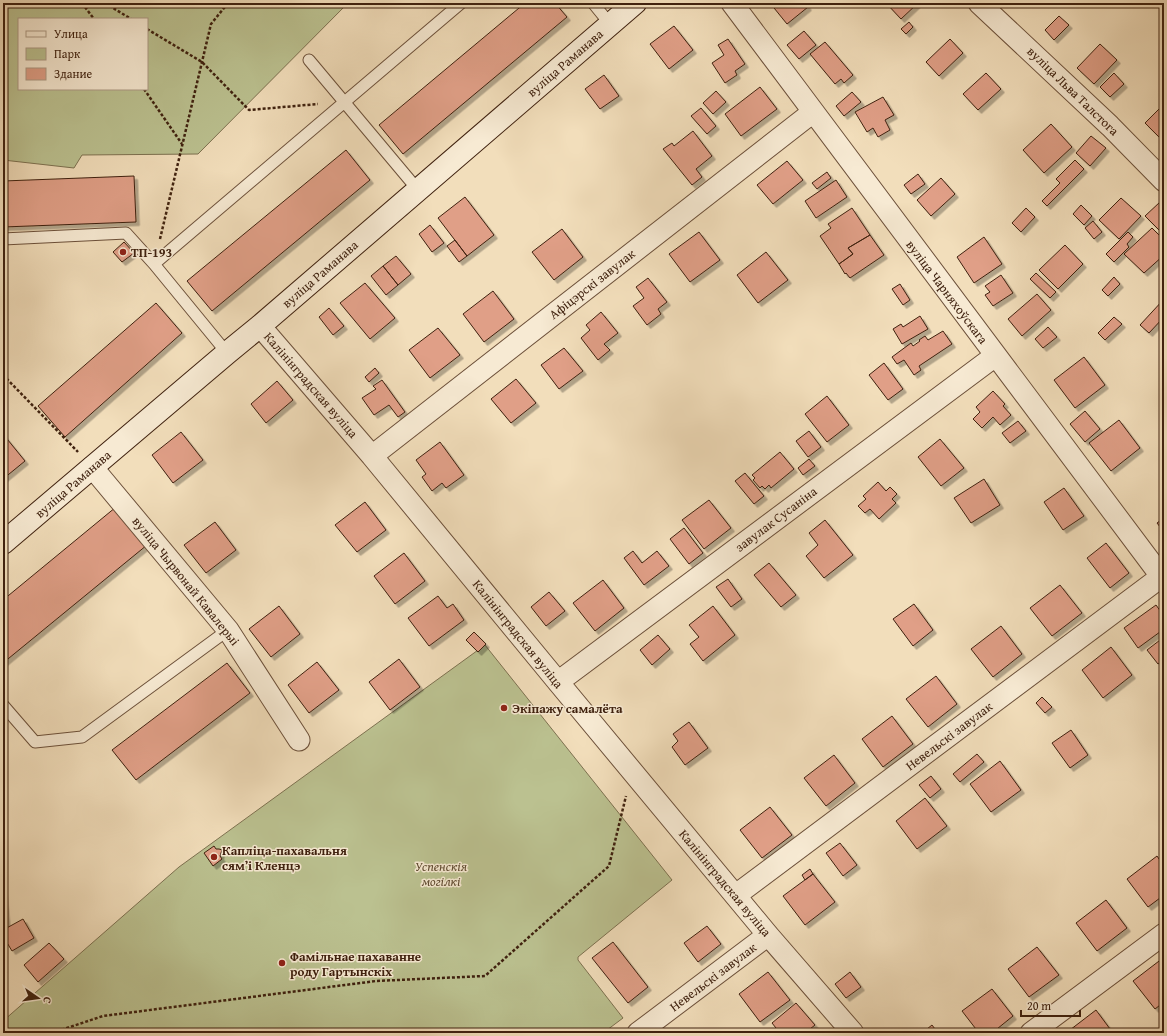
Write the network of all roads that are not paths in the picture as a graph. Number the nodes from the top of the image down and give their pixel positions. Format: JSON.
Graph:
{"nodes":[{"id":1,"x":461,"y":3,"type":"edge"},
{"id":2,"x":593,"y":3,"type":"edge"},
{"id":3,"x":635,"y":3,"type":"edge"},
{"id":4,"x":732,"y":3,"type":"edge"},
{"id":5,"x":979,"y":3,"type":"edge"},
{"id":6,"x":610,"y":24,"type":"junction"},
{"id":7,"x":309,"y":60,"type":"dead end"},
{"id":8,"x":344,"y":102,"type":"junction"},
{"id":9,"x":813,"y":112,"type":"junction"},
{"id":10,"x":1164,"y":181,"type":"edge"},
{"id":11,"x":418,"y":190,"type":"junction"},
{"id":12,"x":3,"y":239,"type":"edge"},
{"id":13,"x":154,"y":264,"type":"junction"},
{"id":14,"x":260,"y":326,"type":"junction"},
{"id":15,"x":227,"y":352,"type":"junction"},
{"id":16,"x":995,"y":356,"type":"junction"},
{"id":17,"x":372,"y":456,"type":"junction"},
{"id":18,"x":92,"y":467,"type":"junction"},
{"id":19,"x":3,"y":543,"type":"edge"},
{"id":20,"x":1163,"y":579,"type":"edge"},
{"id":21,"x":228,"y":630,"type":"junction"},
{"id":22,"x":558,"y":682,"type":"junction"},
{"id":23,"x":3,"y":705,"type":"edge"},
{"id":24,"x":299,"y":740,"type":"dead end"},
{"id":25,"x":736,"y":895,"type":"junction"},
{"id":26,"x":1164,"y":934,"type":"edge"},
{"id":27,"x":768,"y":935,"type":"junction"},
{"id":28,"x":638,"y":1033,"type":"edge"},
{"id":29,"x":853,"y":1033,"type":"edge"},
{"id":30,"x":1031,"y":1033,"type":"edge"}],
"edges":[{"from":1,"to":8,"type":"lane"},
{"from":2,"to":6,"type":"lane"},
{"from":3,"to":6,"type":"main road","name":"вуліца Раманава"},
{"from":4,"to":9,"type":"street","name":"вуліца Чарняхоўскага"},
{"from":5,"to":10,"type":"street","name":"вуліца Льва Талстога"},
{"from":6,"to":11,"type":"main road","name":"вуліца Раманава"},
{"from":7,"to":8,"type":"lane"},
{"from":8,"to":11,"type":"lane"},
{"from":8,"to":13,"type":"lane"},
{"from":9,"to":16,"type":"street","name":"вуліца Чарняхоўскага"},
{"from":9,"to":17,"type":"street","name":"Афіцэрскі завулак"},
{"from":11,"to":14,"type":"main road","name":"вуліца Раманава"},
{"from":12,"to":13,"type":"lane"},
{"from":13,"to":15,"type":"lane"},
{"from":14,"to":15,"type":"main road","name":"вуліца Раманава"},
{"from":14,"to":17,"type":"street","name":"Калінінградская вуліца"},
{"from":15,"to":18,"type":"main road","name":"вуліца Раманава"},
{"from":16,"to":20,"type":"street","name":"вуліца Чарняхоўскага"},
{"from":16,"to":22,"type":"street","name":"завулак Сусаніна"},
{"from":17,"to":22,"type":"street","name":"Калінінградская вуліца"},
{"from":18,"to":19,"type":"main road","name":"вуліца Раманава"},
{"from":18,"to":21,"type":"street","name":"вуліца Чырвонай Кавалерыі"},
{"from":20,"to":25,"type":"street","name":"Невельскі завулак"},
{"from":21,"to":23,"type":"lane"},
{"from":21,"to":24,"type":"street","name":"вуліца Чырвонай Кавалерыі"},
{"from":22,"to":25,"type":"street","name":"Калінінградская вуліца"},
{"from":25,"to":27,"type":"street","name":"Калінінградская вуліца"},
{"from":26,"to":30,"type":"street"},
{"from":27,"to":28,"type":"street","name":"Невельскі завулак"},
{"from":27,"to":29,"type":"street","name":"Калінінградская вуліца"}]}
